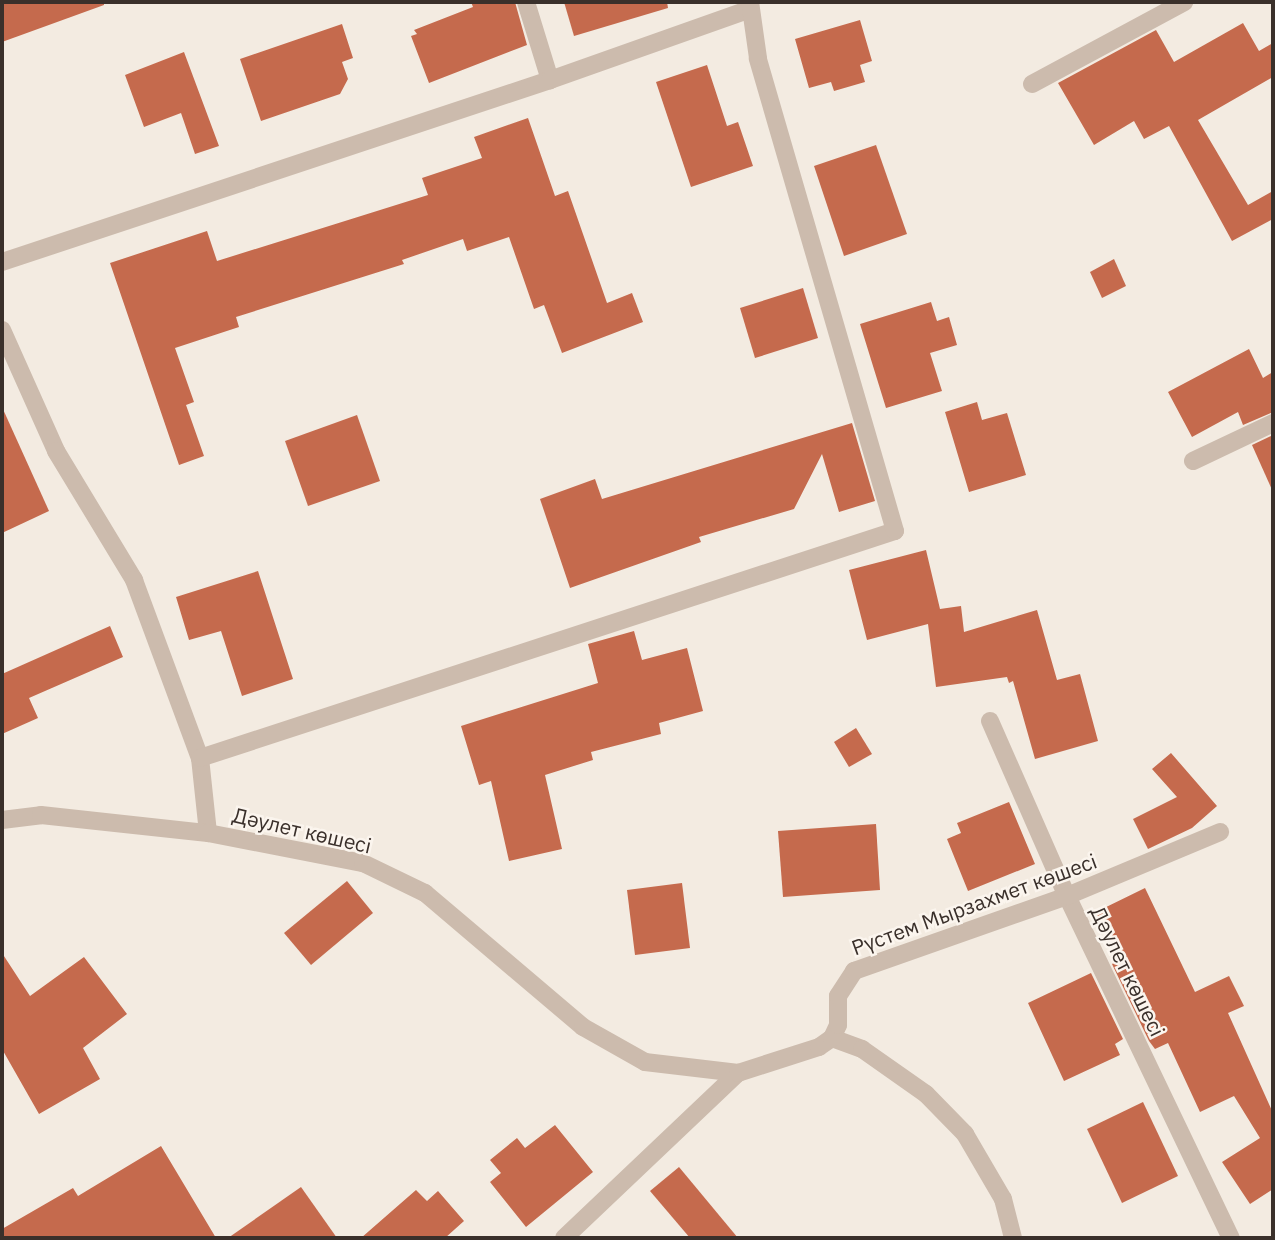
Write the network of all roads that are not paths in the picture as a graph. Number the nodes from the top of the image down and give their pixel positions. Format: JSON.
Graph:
{"nodes":[{"id":1,"x":526,"y":2,"type":"edge"},
{"id":2,"x":1184,"y":2,"type":"edge"},
{"id":3,"x":750,"y":5,"type":"edge"},
{"id":4,"x":550,"y":80,"type":"junction"},
{"id":5,"x":1032,"y":84,"type":"dead end"},
{"id":6,"x":2,"y":262,"type":"edge"},
{"id":7,"x":2,"y":330,"type":"edge"},
{"id":8,"x":1273,"y":423,"type":"edge"},
{"id":9,"x":1193,"y":461,"type":"dead end"},
{"id":10,"x":990,"y":721,"type":"dead end"},
{"id":11,"x":200,"y":758,"type":"junction"},
{"id":12,"x":2,"y":820,"type":"edge"},
{"id":13,"x":1220,"y":832,"type":"dead end"},
{"id":14,"x":208,"y":833,"type":"junction"},
{"id":15,"x":1066,"y":896,"type":"junction"},
{"id":16,"x":832,"y":1038,"type":"junction"},
{"id":17,"x":738,"y":1073,"type":"junction"},
{"id":18,"x":564,"y":1238,"type":"edge"},
{"id":19,"x":1013,"y":1238,"type":"edge"},
{"id":20,"x":1231,"y":1238,"type":"edge"}],
"edges":[{"from":1,"to":4,"type":"street"},
{"from":2,"to":5,"type":"street"},
{"from":3,"to":4,"type":"street"},
{"from":3,"to":11,"type":"street"},
{"from":4,"to":6,"type":"street"},
{"from":7,"to":11,"type":"street"},
{"from":8,"to":9,"type":"street"},
{"from":10,"to":15,"type":"street","name":"Дәулет көшесі"},
{"from":11,"to":14,"type":"street"},
{"from":12,"to":14,"type":"street","name":"Дәулет көшесі"},
{"from":13,"to":15,"type":"street","name":"Рүстем Мырзахмет көшесі"},
{"from":14,"to":17,"type":"street","name":"Дәулет көшесі"},
{"from":15,"to":16,"type":"street","name":"Рүстем Мырзахмет көшесі"},
{"from":15,"to":20,"type":"street","name":"Дәулет көшесі"},
{"from":16,"to":17,"type":"street"},
{"from":16,"to":19,"type":"street"},
{"from":17,"to":18,"type":"street"}]}
